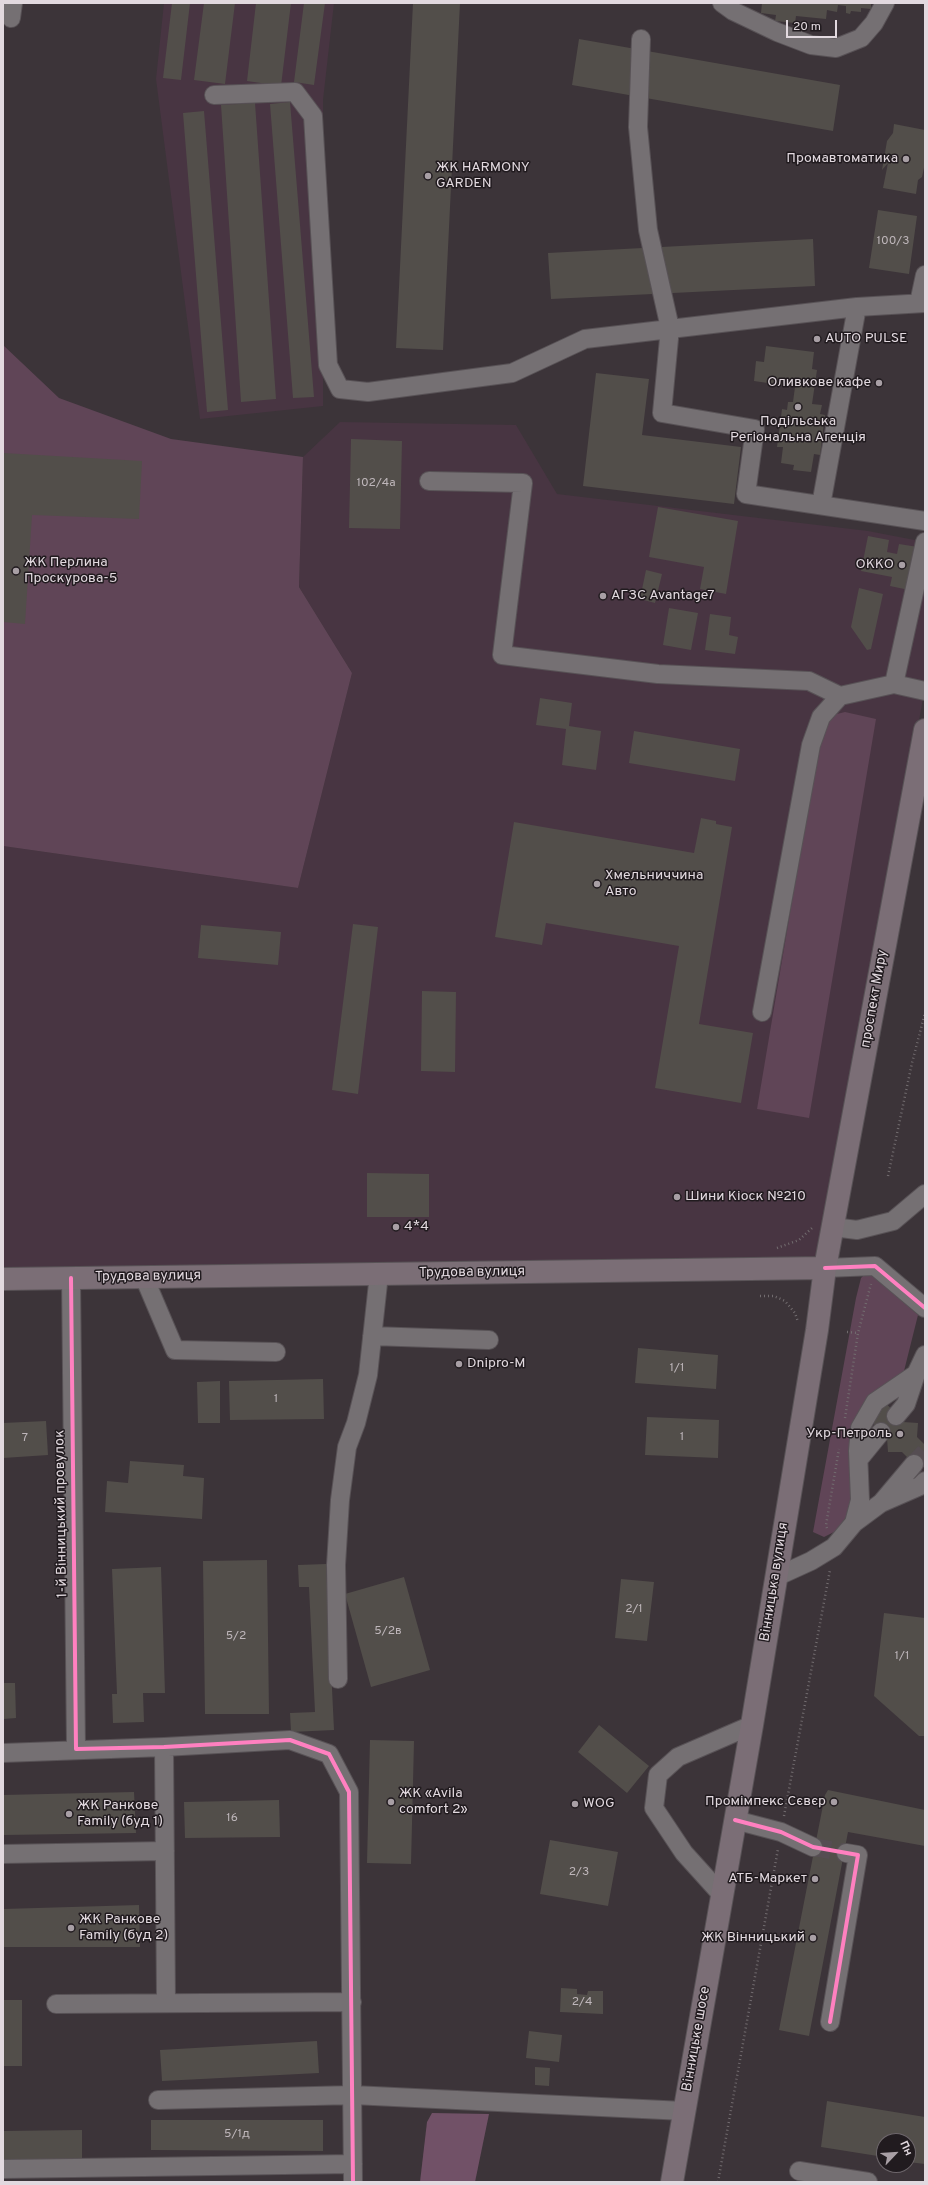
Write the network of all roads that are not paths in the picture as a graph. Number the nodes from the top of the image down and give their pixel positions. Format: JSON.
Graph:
{"nodes":[{"id":1,"x":722,"y":3,"type":"edge"},
{"id":2,"x":885,"y":3,"type":"edge"},
{"id":3,"x":641,"y":39,"type":"dead end"},
{"id":4,"x":214,"y":95,"type":"dead end"},
{"id":5,"x":925,"y":275,"type":"edge"},
{"id":6,"x":922,"y":303,"type":"edge"},
{"id":7,"x":857,"y":306,"type":"junction"},
{"id":8,"x":670,"y":328,"type":"junction"},
{"id":9,"x":429,"y":481,"type":"dead end"},
{"id":10,"x":821,"y":505,"type":"junction"},
{"id":11,"x":925,"y":521,"type":"edge"},
{"id":12,"x":925,"y":542,"type":"edge"},
{"id":13,"x":894,"y":684,"type":"junction"},
{"id":14,"x":925,"y":691,"type":"edge"},
{"id":15,"x":840,"y":696,"type":"junction"},
{"id":16,"x":925,"y":730,"type":"edge"},
{"id":17,"x":762,"y":1012,"type":"dead end"},
{"id":18,"x":924,"y":1196,"type":"edge"},
{"id":19,"x":823,"y":1227,"type":"junction"},
{"id":20,"x":825,"y":1268,"type":"junction"},
{"id":21,"x":379,"y":1274,"type":"junction"},
{"id":22,"x":144,"y":1277,"type":"junction"},
{"id":23,"x":72,"y":1278,"type":"junction"},
{"id":24,"x":3,"y":1279,"type":"edge"},
{"id":25,"x":925,"y":1308,"type":"edge"},
{"id":26,"x":372,"y":1336,"type":"junction"},
{"id":27,"x":489,"y":1340,"type":"dead end"},
{"id":28,"x":276,"y":1352,"type":"dead end"},
{"id":29,"x":925,"y":1355,"type":"edge"},
{"id":30,"x":916,"y":1374,"type":"junction"},
{"id":31,"x":896,"y":1416,"type":"dead end"},
{"id":32,"x":881,"y":1432,"type":"dead end"},
{"id":33,"x":859,"y":1459,"type":"junction"},
{"id":34,"x":914,"y":1464,"type":"tunnel mouth"},
{"id":35,"x":925,"y":1481,"type":"tunnel mouth"},
{"id":36,"x":881,"y":1503,"type":"junction"},
{"id":37,"x":854,"y":1523,"type":"junction"},
{"id":38,"x":776,"y":1577,"type":"junction"},
{"id":39,"x":338,"y":1679,"type":"dead end"},
{"id":40,"x":752,"y":1725,"type":"junction"},
{"id":41,"x":164,"y":1747,"type":"junction"},
{"id":42,"x":76,"y":1749,"type":"junction"},
{"id":43,"x":3,"y":1753,"type":"edge"},
{"id":44,"x":735,"y":1820,"type":"junction"},
{"id":45,"x":813,"y":1847,"type":"tunnel mouth"},
{"id":46,"x":165,"y":1851,"type":"junction"},
{"id":47,"x":846,"y":1853,"type":"tunnel mouth"},
{"id":48,"x":3,"y":1854,"type":"edge"},
{"id":49,"x":722,"y":1895,"type":"junction"},
{"id":50,"x":352,"y":2002,"type":"junction"},
{"id":51,"x":166,"y":2003,"type":"junction"},
{"id":52,"x":56,"y":2004,"type":"dead end"},
{"id":53,"x":830,"y":2022,"type":"dead end"},
{"id":54,"x":353,"y":2095,"type":"junction"},
{"id":55,"x":158,"y":2100,"type":"dead end"},
{"id":56,"x":684,"y":2111,"type":"junction"},
{"id":57,"x":3,"y":2169,"type":"edge"},
{"id":58,"x":799,"y":2171,"type":"dead end"},
{"id":59,"x":353,"y":2173,"type":"edge"},
{"id":60,"x":672,"y":2182,"type":"edge"},
{"id":61,"x":868,"y":2182,"type":"edge"}],
"edges":[{"from":1,"to":2,"type":"street"},
{"from":3,"to":8,"type":"street"},
{"from":4,"to":8,"type":"street"},
{"from":5,"to":6,"type":"street"},
{"from":6,"to":7,"type":"street"},
{"from":7,"to":8,"type":"street"},
{"from":7,"to":10,"type":"street"},
{"from":8,"to":10,"type":"street"},
{"from":9,"to":15,"type":"street"},
{"from":10,"to":11,"type":"street"},
{"from":12,"to":13,"type":"street"},
{"from":13,"to":14,"type":"street"},
{"from":13,"to":15,"type":"street"},
{"from":15,"to":17,"type":"street"},
{"from":16,"to":19,"type":"main road","name":"проспект Миру"},
{"from":18,"to":19,"type":"street"},
{"from":19,"to":20,"type":"main road","name":"проспект Миру"},
{"from":20,"to":21,"type":"main road","name":"Трудова вулиця"},
{"from":20,"to":25,"type":"street","name":"Трудова вулиця"},
{"from":20,"to":38,"type":"main road","name":"Вінницька вулиця"},
{"from":21,"to":22,"type":"main road","name":"Трудова вулиця"},
{"from":21,"to":26,"type":"street"},
{"from":22,"to":23,"type":"main road","name":"Трудова вулиця"},
{"from":22,"to":28,"type":"street"},
{"from":23,"to":24,"type":"main road","name":"Трудова вулиця"},
{"from":23,"to":42,"type":"street","name":"1-й Вінницький провулок"},
{"from":26,"to":27,"type":"street"},
{"from":26,"to":39,"type":"street"},
{"from":29,"to":30,"type":"street"},
{"from":30,"to":31,"type":"street"},
{"from":30,"to":33,"type":"street"},
{"from":32,"to":33,"type":"street"},
{"from":33,"to":37,"type":"street"},
{"from":34,"to":36,"type":"street"},
{"from":35,"to":36,"type":"street"},
{"from":36,"to":37,"type":"street"},
{"from":37,"to":38,"type":"street"},
{"from":38,"to":40,"type":"main road","name":"Вінницька вулиця"},
{"from":40,"to":44,"type":"main road","name":"Вінницька вулиця"},
{"from":40,"to":49,"type":"street"},
{"from":41,"to":42,"type":"street"},
{"from":41,"to":46,"type":"street"},
{"from":41,"to":50,"type":"street"},
{"from":42,"to":43,"type":"street"},
{"from":44,"to":45,"type":"street"},
{"from":44,"to":49,"type":"main road","name":"Вінницька вулиця"},
{"from":46,"to":48,"type":"street"},
{"from":46,"to":51,"type":"street"},
{"from":47,"to":53,"type":"street"},
{"from":49,"to":56,"type":"main road","name":"Вінницьке шосе"},
{"from":50,"to":51,"type":"street"},
{"from":50,"to":54,"type":"street"},
{"from":51,"to":52,"type":"street"},
{"from":54,"to":55,"type":"street"},
{"from":54,"to":56,"type":"street"},
{"from":54,"to":59,"type":"street"},
{"from":56,"to":60,"type":"main road","name":"Вінницьке шосе"},
{"from":57,"to":59,"type":"street"},
{"from":58,"to":61,"type":"street"}]}
